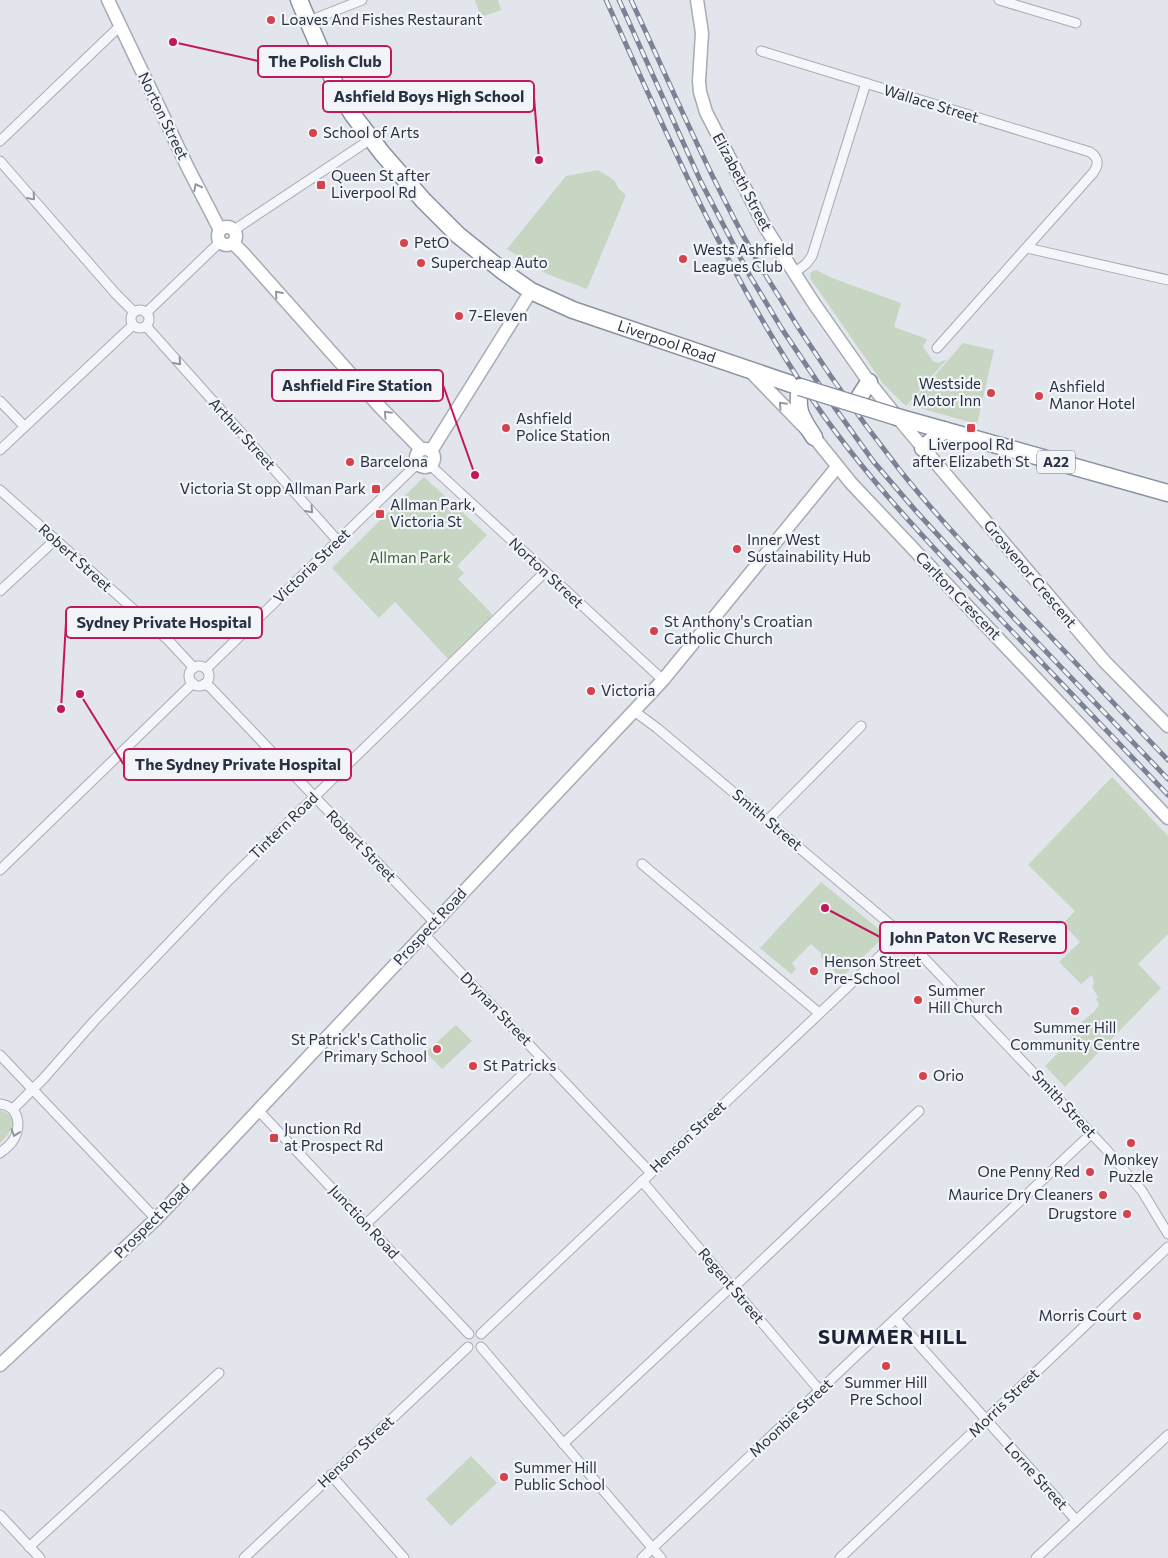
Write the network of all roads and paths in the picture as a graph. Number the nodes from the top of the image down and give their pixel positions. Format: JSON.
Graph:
{"nodes":[{"id":1,"x":108,"y":0,"type":"edge"},
{"id":2,"x":299,"y":0,"type":"edge"},
{"id":3,"x":362,"y":0,"type":"edge"},
{"id":4,"x":697,"y":0,"type":"edge"},
{"id":5,"x":999,"y":0,"type":"edge"},
{"id":6,"x":309,"y":22,"type":"junction"},
{"id":7,"x":1076,"y":23,"type":"dead end"},
{"id":8,"x":120,"y":26,"type":"junction"},
{"id":9,"x":760,"y":51,"type":"dead end"},
{"id":10,"x":866,"y":83,"type":"junction"},
{"id":11,"x":371,"y":139,"type":"junction"},
{"id":12,"x":0,"y":141,"type":"edge"},
{"id":13,"x":0,"y":161,"type":"edge"},
{"id":14,"x":227,"y":236,"type":"junction"},
{"id":15,"x":1027,"y":248,"type":"junction"},
{"id":16,"x":794,"y":273,"type":"junction"},
{"id":17,"x":1168,"y":280,"type":"edge"},
{"id":18,"x":531,"y":291,"type":"junction"},
{"id":19,"x":134,"y":312,"type":"junction"},
{"id":20,"x":146,"y":313,"type":"junction"},
{"id":21,"x":133,"y":325,"type":"junction"},
{"id":22,"x":146,"y":326,"type":"junction"},
{"id":23,"x":937,"y":348,"type":"dead end"},
{"id":24,"x":751,"y":372,"type":"junction"},
{"id":25,"x":869,"y":382,"type":"junction"},
{"id":26,"x":800,"y":387,"type":"junction"},
{"id":27,"x":858,"y":400,"type":"junction"},
{"id":28,"x":0,"y":401,"type":"edge"},
{"id":29,"x":897,"y":417,"type":"junction"},
{"id":30,"x":24,"y":426,"type":"junction"},
{"id":31,"x":944,"y":430,"type":"junction"},
{"id":32,"x":814,"y":437,"type":"junction"},
{"id":33,"x":923,"y":448,"type":"junction"},
{"id":34,"x":0,"y":450,"type":"edge"},
{"id":35,"x":426,"y":450,"type":"junction"},
{"id":36,"x":424,"y":464,"type":"junction"},
{"id":37,"x":838,"y":467,"type":"junction"},
{"id":38,"x":0,"y":490,"type":"edge"},
{"id":39,"x":1168,"y":493,"type":"edge"},
{"id":40,"x":55,"y":540,"type":"junction"},
{"id":41,"x":338,"y":541,"type":"junction"},
{"id":42,"x":545,"y":572,"type":"junction"},
{"id":43,"x":0,"y":591,"type":"edge"},
{"id":44,"x":194,"y":668,"type":"junction"},
{"id":45,"x":206,"y":669,"type":"junction"},
{"id":46,"x":663,"y":680,"type":"junction"},
{"id":47,"x":193,"y":683,"type":"junction"},
{"id":48,"x":204,"y":684,"type":"junction"},
{"id":49,"x":634,"y":711,"type":"junction"},
{"id":50,"x":861,"y":726,"type":"dead end"},
{"id":51,"x":1168,"y":726,"type":"edge"},
{"id":52,"x":314,"y":797,"type":"junction"},
{"id":53,"x":1168,"y":818,"type":"edge"},
{"id":54,"x":767,"y":821,"type":"junction"},
{"id":55,"x":642,"y":864,"type":"dead end"},
{"id":56,"x":0,"y":870,"type":"edge"},
{"id":57,"x":434,"y":922,"type":"junction"},
{"id":58,"x":424,"y":934,"type":"junction"},
{"id":59,"x":897,"y":935,"type":"junction"},
{"id":60,"x":819,"y":1013,"type":"junction"},
{"id":61,"x":0,"y":1054,"type":"edge"},
{"id":62,"x":541,"y":1057,"type":"junction"},
{"id":63,"x":33,"y":1090,"type":"junction"},
{"id":64,"x":0,"y":1104,"type":"edge"},
{"id":65,"x":13,"y":1109,"type":"junction"},
{"id":66,"x":258,"y":1110,"type":"junction"},
{"id":67,"x":919,"y":1111,"type":"dead end"},
{"id":68,"x":1092,"y":1133,"type":"junction"},
{"id":69,"x":0,"y":1154,"type":"edge"},
{"id":70,"x":650,"y":1172,"type":"junction"},
{"id":71,"x":642,"y":1181,"type":"junction"},
{"id":72,"x":156,"y":1219,"type":"junction"},
{"id":73,"x":366,"y":1224,"type":"junction"},
{"id":74,"x":1168,"y":1234,"type":"edge"},
{"id":75,"x":1168,"y":1247,"type":"edge"},
{"id":76,"x":732,"y":1287,"type":"junction"},
{"id":77,"x":896,"y":1319,"type":"junction"},
{"id":78,"x":469,"y":1334,"type":"junction"},
{"id":79,"x":481,"y":1334,"type":"junction"},
{"id":80,"x":468,"y":1347,"type":"junction"},
{"id":81,"x":481,"y":1347,"type":"junction"},
{"id":82,"x":0,"y":1366,"type":"edge"},
{"id":83,"x":219,"y":1372,"type":"dead end"},
{"id":84,"x":820,"y":1390,"type":"junction"},
{"id":85,"x":987,"y":1420,"type":"junction"},
{"id":86,"x":1168,"y":1435,"type":"edge"},
{"id":87,"x":564,"y":1444,"type":"junction"},
{"id":88,"x":331,"y":1475,"type":"junction"},
{"id":89,"x":0,"y":1515,"type":"edge"},
{"id":90,"x":1076,"y":1520,"type":"junction"},
{"id":91,"x":29,"y":1547,"type":"junction"},
{"id":92,"x":652,"y":1548,"type":"junction"},
{"id":93,"x":40,"y":1558,"type":"edge"},
{"id":94,"x":244,"y":1558,"type":"edge"},
{"id":95,"x":404,"y":1558,"type":"edge"},
{"id":96,"x":642,"y":1558,"type":"edge"},
{"id":97,"x":661,"y":1558,"type":"edge"},
{"id":98,"x":840,"y":1558,"type":"edge"},
{"id":99,"x":1036,"y":1558,"type":"edge"}],
"edges":[{"from":1,"to":8,"type":"main road","name":"Norton Street"},
{"from":2,"to":6,"type":"highway","name":"Liverpool Road","number":"A22"},
{"from":3,"to":6,"type":"street"},
{"from":4,"to":16,"type":"main road","name":"Elizabeth Street"},
{"from":5,"to":7,"type":"street"},
{"from":6,"to":11,"type":"highway","name":"Liverpool Road","number":"A22"},
{"from":8,"to":12,"type":"street"},
{"from":14,"to":8,"type":"main road","name":"Norton Street","one_way":true},
{"from":9,"to":10,"type":"street","name":"Wallace Street"},
{"from":10,"to":15,"type":"street","name":"Wallace Street"},
{"from":10,"to":16,"type":"street"},
{"from":11,"to":14,"type":"street"},
{"from":11,"to":18,"type":"highway","name":"Liverpool Road","number":"A22"},
{"from":13,"to":19,"type":"street","one_way":true},
{"from":14,"to":20,"type":"street"},
{"from":35,"to":14,"type":"main road","name":"Norton Street","one_way":true},
{"from":15,"to":17,"type":"street"},
{"from":15,"to":23,"type":"street"},
{"from":16,"to":25,"type":"main road","name":"Elizabeth Street"},
{"from":18,"to":24,"type":"highway","name":"Liverpool Road","number":"A22"},
{"from":18,"to":35,"type":"main road"},
{"from":19,"to":20,"type":"street"},
{"from":19,"to":21,"type":"street"},
{"from":20,"to":22,"type":"street"},
{"from":21,"to":22,"type":"street"},
{"from":21,"to":30,"type":"street"},
{"from":22,"to":41,"type":"street","name":"Arthur Street","one_way":true},
{"from":24,"to":26,"type":"highway","name":"Liverpool Road","number":"A22"},
{"from":32,"to":24,"type":"main road","name":"Carlton Crescent","one_way":true},
{"from":25,"to":27,"type":"highway"},
{"from":25,"to":29,"type":"main road","name":"Elizabeth Street"},
{"from":26,"to":27,"type":"highway","name":"Liverpool Road","number":"A22","bridge":true},
{"from":26,"to":32,"type":"highway"},
{"from":27,"to":29,"type":"highway","name":"Liverpool Road","number":"A22","bridge":true},
{"from":28,"to":30,"type":"street"},
{"from":29,"to":31,"type":"highway","name":"Liverpool Road","number":"A22"},
{"from":29,"to":33,"type":"main road","name":"Grosvenor Crescent"},
{"from":30,"to":34,"type":"street"},
{"from":31,"to":33,"type":"highway"},
{"from":31,"to":39,"type":"highway","name":"Liverpool Road","number":"A22"},
{"from":32,"to":37,"type":"main road","name":"Carlton Crescent"},
{"from":33,"to":51,"type":"main road","name":"Grosvenor Crescent"},
{"from":35,"to":36,"type":"main road"},
{"from":36,"to":41,"type":"street","name":"Victoria Street"},
{"from":36,"to":42,"type":"street","name":"Norton Street"},
{"from":37,"to":46,"type":"main road","name":"Prospect Road"},
{"from":37,"to":53,"type":"main road","name":"Carlton Crescent"},
{"from":38,"to":40,"type":"street","name":"Robert Street"},
{"from":40,"to":43,"type":"street"},
{"from":40,"to":44,"type":"street","name":"Robert Street"},
{"from":41,"to":45,"type":"street","name":"Victoria Street"},
{"from":42,"to":46,"type":"street","name":"Norton Street"},
{"from":42,"to":52,"type":"street","name":"Tintern Road"},
{"from":44,"to":45,"type":"street"},
{"from":44,"to":47,"type":"street"},
{"from":45,"to":48,"type":"street"},
{"from":46,"to":49,"type":"main road","name":"Prospect Road"},
{"from":47,"to":48,"type":"street"},
{"from":47,"to":56,"type":"street"},
{"from":48,"to":52,"type":"street","name":"Robert Street"},
{"from":49,"to":54,"type":"street","name":"Smith Street"},
{"from":49,"to":57,"type":"main road","name":"Prospect Road"},
{"from":50,"to":54,"type":"street"},
{"from":52,"to":57,"type":"street","name":"Robert Street"},
{"from":52,"to":63,"type":"street","name":"Tintern Road"},
{"from":54,"to":59,"type":"street","name":"Smith Street"},
{"from":55,"to":60,"type":"street"},
{"from":57,"to":58,"type":"main road","name":"Prospect Road"},
{"from":58,"to":62,"type":"street","name":"Drynan Street"},
{"from":58,"to":66,"type":"main road","name":"Prospect Road"},
{"from":59,"to":60,"type":"street","name":"Henson Street"},
{"from":59,"to":68,"type":"street","name":"Smith Street"},
{"from":60,"to":70,"type":"street","name":"Henson Street"},
{"from":61,"to":63,"type":"street"},
{"from":62,"to":70,"type":"street","name":"Drynan Street"},
{"from":62,"to":73,"type":"street"},
{"from":63,"to":65,"type":"street","name":"Tintern Road"},
{"from":63,"to":72,"type":"street"},
{"from":64,"to":65,"type":"street"},
{"from":65,"to":69,"type":"street","one_way":true},
{"from":66,"to":72,"type":"main road","name":"Prospect Road"},
{"from":66,"to":73,"type":"street","name":"Junction Road"},
{"from":67,"to":76,"type":"street"},
{"from":68,"to":74,"type":"street","name":"Smith Street"},
{"from":68,"to":77,"type":"street","name":"Moonbie Street"},
{"from":70,"to":71,"type":"street","name":"Henson Street"},
{"from":71,"to":76,"type":"street","name":"Regent Street"},
{"from":71,"to":79,"type":"street","name":"Henson Street"},
{"from":72,"to":82,"type":"main road","name":"Prospect Road"},
{"from":73,"to":78,"type":"street","name":"Junction Road"},
{"from":75,"to":85,"type":"street","name":"Morris Street"},
{"from":76,"to":84,"type":"street","name":"Regent Street"},
{"from":76,"to":87,"type":"street"},
{"from":77,"to":84,"type":"street","name":"Moonbie Street"},
{"from":77,"to":85,"type":"street","name":"Lorne Street"},
{"from":78,"to":79,"type":"street"},
{"from":78,"to":80,"type":"street"},
{"from":79,"to":81,"type":"street"},
{"from":80,"to":81,"type":"street"},
{"from":80,"to":88,"type":"street","name":"Henson Street"},
{"from":81,"to":87,"type":"street"},
{"from":83,"to":91,"type":"street"},
{"from":84,"to":92,"type":"street","name":"Moonbie Street"},
{"from":85,"to":90,"type":"street","name":"Lorne Street"},
{"from":85,"to":98,"type":"street","name":"Morris Street"},
{"from":86,"to":90,"type":"street"},
{"from":87,"to":92,"type":"street"},
{"from":88,"to":94,"type":"street","name":"Henson Street"},
{"from":88,"to":95,"type":"street"},
{"from":89,"to":91,"type":"street"},
{"from":90,"to":99,"type":"street"},
{"from":91,"to":93,"type":"street"},
{"from":92,"to":96,"type":"street","name":"Moonbie Street"},
{"from":92,"to":97,"type":"street"}]}
